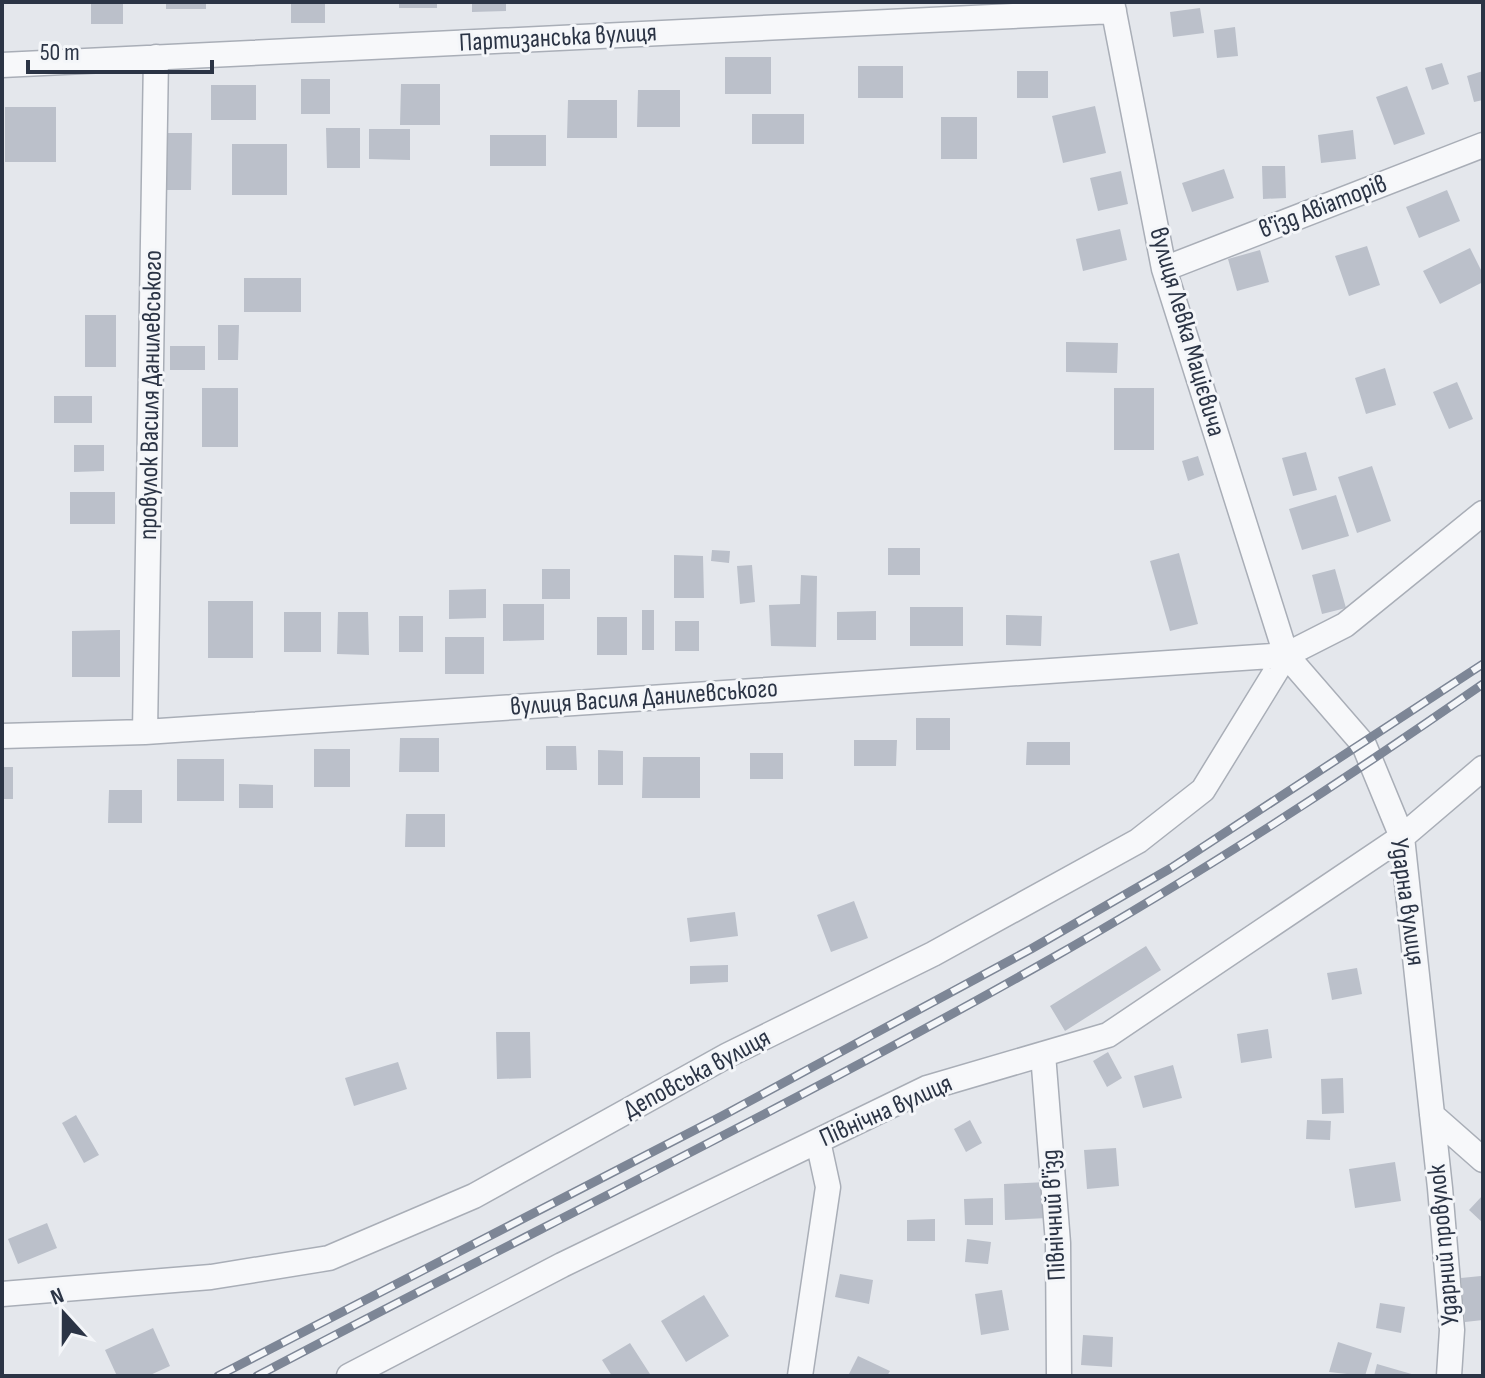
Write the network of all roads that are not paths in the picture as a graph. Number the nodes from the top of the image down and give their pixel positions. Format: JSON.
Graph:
{"nodes":[{"id":1,"x":1113,"y":6,"type":"edge"},
{"id":2,"x":156,"y":57,"type":"junction"},
{"id":3,"x":2,"y":65,"type":"edge"},
{"id":4,"x":1483,"y":145,"type":"edge"},
{"id":5,"x":1164,"y":269,"type":"junction"},
{"id":6,"x":1483,"y":513,"type":"edge"},
{"id":7,"x":1286,"y":655,"type":"junction"},
{"id":8,"x":145,"y":732,"type":"junction"},
{"id":9,"x":2,"y":736,"type":"edge"},
{"id":10,"x":1483,"y":768,"type":"edge"},
{"id":11,"x":1402,"y":837,"type":"junction"},
{"id":12,"x":1043,"y":1054,"type":"junction"},
{"id":13,"x":1432,"y":1115,"type":"junction"},
{"id":14,"x":818,"y":1141,"type":"junction"},
{"id":15,"x":1483,"y":1160,"type":"edge"},
{"id":16,"x":2,"y":1294,"type":"edge"},
{"id":17,"x":349,"y":1376,"type":"edge"},
{"id":18,"x":800,"y":1376,"type":"edge"},
{"id":19,"x":1059,"y":1376,"type":"edge"},
{"id":20,"x":1449,"y":1376,"type":"edge"}],
"edges":[{"from":1,"to":2,"type":"street","name":"Партизанська вулиця"},
{"from":1,"to":5,"type":"street","name":"вулиця Левка Мацієвича"},
{"from":2,"to":3,"type":"street","name":"Партизанська вулиця"},
{"from":2,"to":8,"type":"street","name":"провулок Василя Данилевського"},
{"from":4,"to":5,"type":"street","name":"в'їзд Авіаторів"},
{"from":5,"to":7,"type":"street","name":"вулиця Левка Мацієвича"},
{"from":6,"to":7,"type":"street"},
{"from":7,"to":8,"type":"street","name":"вулиця Василя Данилевського"},
{"from":7,"to":11,"type":"street","name":"Ударна вулиця"},
{"from":7,"to":16,"type":"street","name":"Деповська вулиця"},
{"from":8,"to":9,"type":"street","name":"вулиця Василя Данилевського"},
{"from":10,"to":11,"type":"street","name":"Північна вулиця"},
{"from":11,"to":12,"type":"street","name":"Північна вулиця"},
{"from":11,"to":13,"type":"street","name":"Ударна вулиця"},
{"from":12,"to":14,"type":"street","name":"Північна вулиця"},
{"from":12,"to":19,"type":"street","name":"Північний в'їзд"},
{"from":13,"to":15,"type":"street"},
{"from":13,"to":20,"type":"street","name":"Ударний провулок"},
{"from":14,"to":17,"type":"street","name":"Північна вулиця"},
{"from":14,"to":18,"type":"street"}]}
